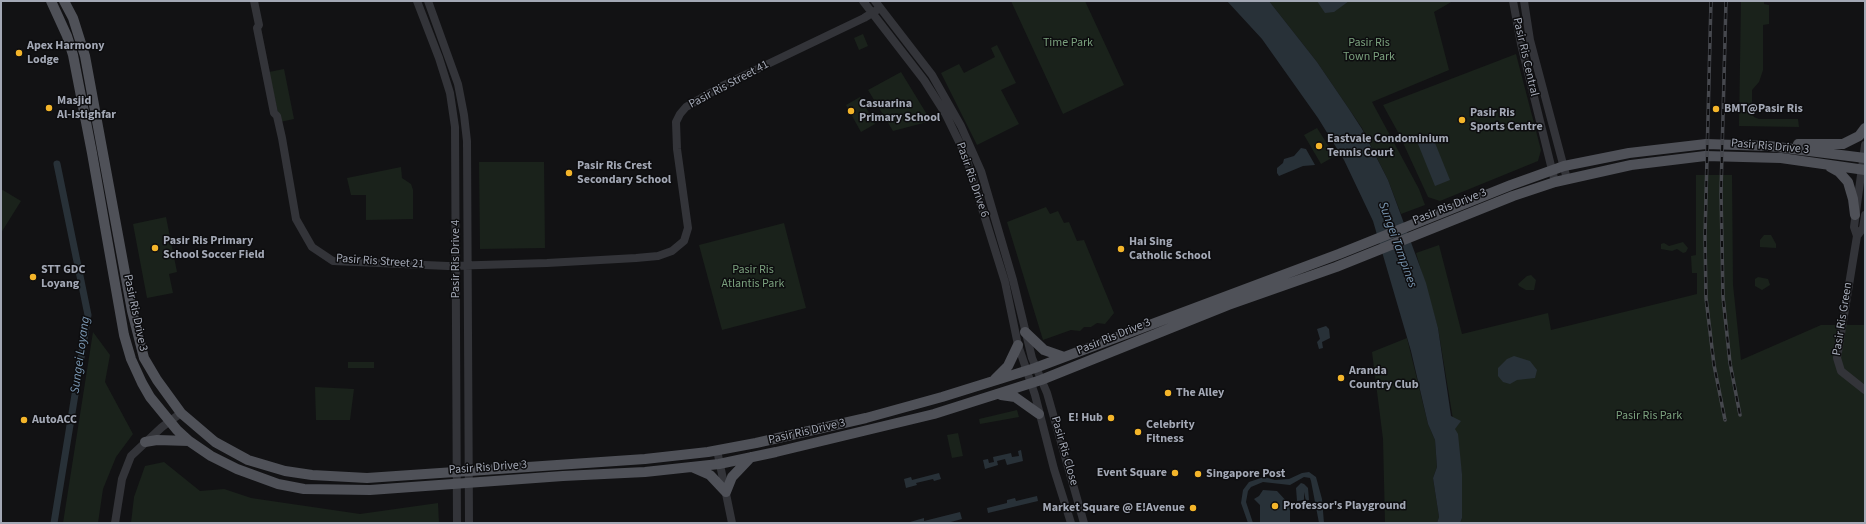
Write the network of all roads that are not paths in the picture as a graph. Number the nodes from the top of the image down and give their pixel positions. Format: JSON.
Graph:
{"nodes":[{"id":1,"x":51,"y":1,"type":"edge"},
{"id":2,"x":64,"y":1,"type":"edge"},
{"id":3,"x":254,"y":1,"type":"edge"},
{"id":4,"x":417,"y":1,"type":"edge"},
{"id":5,"x":428,"y":1,"type":"edge"},
{"id":6,"x":862,"y":1,"type":"edge"},
{"id":7,"x":1513,"y":1,"type":"edge"},
{"id":8,"x":1524,"y":1,"type":"edge"},
{"id":9,"x":877,"y":4,"type":"edge"},
{"id":10,"x":872,"y":13,"type":"junction"},
{"id":11,"x":1865,"y":128,"type":"edge"},
{"id":12,"x":1865,"y":145,"type":"edge"},
{"id":13,"x":1775,"y":146,"type":"junction"},
{"id":14,"x":1864,"y":158,"type":"edge"},
{"id":15,"x":1564,"y":166,"type":"junction"},
{"id":16,"x":1828,"y":166,"type":"junction"},
{"id":17,"x":1552,"y":170,"type":"junction"},
{"id":18,"x":1863,"y":170,"type":"edge"},
{"id":19,"x":1567,"y":179,"type":"junction"},
{"id":20,"x":1555,"y":182,"type":"junction"},
{"id":21,"x":1860,"y":215,"type":"edge"},
{"id":22,"x":1408,"y":226,"type":"junction"},
{"id":23,"x":1412,"y":237,"type":"junction"},
{"id":24,"x":467,"y":265,"type":"junction"},
{"id":25,"x":456,"y":266,"type":"junction"},
{"id":26,"x":1025,"y":332,"type":"junction"},
{"id":27,"x":1018,"y":345,"type":"junction"},
{"id":28,"x":1064,"y":357,"type":"junction"},
{"id":29,"x":1031,"y":369,"type":"junction"},
{"id":30,"x":1041,"y":380,"type":"junction"},
{"id":31,"x":992,"y":381,"type":"junction"},
{"id":32,"x":1031,"y":384,"type":"junction"},
{"id":33,"x":1865,"y":390,"type":"edge"},
{"id":34,"x":997,"y":394,"type":"junction"},
{"id":35,"x":180,"y":413,"type":"junction"},
{"id":36,"x":1039,"y":414,"type":"junction"},
{"id":37,"x":169,"y":421,"type":"junction"},
{"id":38,"x":189,"y":441,"type":"junction"},
{"id":39,"x":145,"y":442,"type":"junction"},
{"id":40,"x":717,"y":450,"type":"junction"},
{"id":41,"x":1064,"y":454,"type":"junction"},
{"id":42,"x":751,"y":457,"type":"junction"},
{"id":43,"x":1051,"y":457,"type":"junction"},
{"id":44,"x":719,"y":464,"type":"junction"},
{"id":45,"x":691,"y":467,"type":"junction"},
{"id":46,"x":469,"y":470,"type":"junction"},
{"id":47,"x":457,"y":471,"type":"junction"},
{"id":48,"x":469,"y":482,"type":"junction"},
{"id":49,"x":457,"y":483,"type":"junction"},
{"id":50,"x":726,"y":492,"type":"junction"},
{"id":51,"x":115,"y":523,"type":"edge"},
{"id":52,"x":457,"y":523,"type":"edge"},
{"id":53,"x":469,"y":523,"type":"edge"},
{"id":54,"x":732,"y":523,"type":"edge"},
{"id":55,"x":1071,"y":523,"type":"edge"},
{"id":56,"x":1084,"y":523,"type":"edge"}],
"edges":[{"from":1,"to":37,"type":"main road","name":"Pasir Ris Drive 3"},
{"from":2,"to":35,"type":"main road","name":"Pasir Ris Drive 3"},
{"from":3,"to":25,"type":"street","name":"Pasir Ris Street 21"},
{"from":4,"to":25,"type":"street","name":"Pasir Ris Drive 4"},
{"from":5,"to":24,"type":"street","name":"Pasir Ris Drive 4"},
{"from":6,"to":10,"type":"street","name":"Pasir Ris Drive 6"},
{"from":7,"to":17,"type":"street","name":"Pasir Ris Central"},
{"from":8,"to":15,"type":"street","name":"Pasir Ris Central"},
{"from":9,"to":10,"type":"street","name":"Pasir Ris Street 41"},
{"from":9,"to":26,"type":"street","name":"Pasir Ris Drive 6"},
{"from":10,"to":24,"type":"street","name":"Pasir Ris Street 41"},
{"from":10,"to":27,"type":"street","name":"Pasir Ris Drive 6"},
{"from":11,"to":13,"type":"main road"},
{"from":12,"to":14,"type":"street","name":"Pasir Ris Green"},
{"from":13,"to":14,"type":"main road","name":"Pasir Ris Drive 3"},
{"from":13,"to":15,"type":"main road","name":"Pasir Ris Drive 3"},
{"from":14,"to":18,"type":"street","name":"Pasir Ris Green"},
{"from":15,"to":17,"type":"main road","name":"Pasir Ris Drive 3"},
{"from":15,"to":19,"type":"street","name":"Pasir Ris Central"},
{"from":16,"to":18,"type":"main road","name":"Pasir Ris Drive 3"},
{"from":16,"to":19,"type":"main road","name":"Pasir Ris Drive 3"},
{"from":16,"to":21,"type":"main road"},
{"from":17,"to":20,"type":"street","name":"Pasir Ris Central"},
{"from":17,"to":22,"type":"main road","name":"Pasir Ris Drive 3"},
{"from":18,"to":21,"type":"street","name":"Pasir Ris Green"},
{"from":19,"to":20,"type":"main road","name":"Pasir Ris Drive 3"},
{"from":20,"to":23,"type":"main road","name":"Pasir Ris Drive 3"},
{"from":21,"to":33,"type":"street","name":"Pasir Ris Green"},
{"from":22,"to":23,"type":"main road"},
{"from":22,"to":28,"type":"main road","name":"Pasir Ris Drive 3"},
{"from":23,"to":30,"type":"main road","name":"Pasir Ris Drive 3"},
{"from":24,"to":25,"type":"street","name":"Pasir Ris Street 21"},
{"from":24,"to":46,"type":"street","name":"Pasir Ris Drive 4"},
{"from":25,"to":47,"type":"street","name":"Pasir Ris Drive 4"},
{"from":26,"to":28,"type":"main road"},
{"from":26,"to":29,"type":"street","name":"Pasir Ris Drive 6"},
{"from":27,"to":29,"type":"street","name":"Pasir Ris Drive 6"},
{"from":27,"to":31,"type":"main road"},
{"from":28,"to":29,"type":"main road","name":"Pasir Ris Drive 3"},
{"from":29,"to":30,"type":"street","name":"Pasir Ris Drive 6"},
{"from":29,"to":31,"type":"main road","name":"Pasir Ris Drive 3"},
{"from":29,"to":32,"type":"street","name":"Pasir Ris Drive 6"},
{"from":30,"to":32,"type":"main road","name":"Pasir Ris Drive 3"},
{"from":30,"to":41,"type":"street","name":"Pasir Ris Close"},
{"from":31,"to":40,"type":"main road","name":"Pasir Ris Drive 3"},
{"from":32,"to":34,"type":"main road","name":"Pasir Ris Drive 3"},
{"from":32,"to":36,"type":"street","name":"Pasir Ris Close"},
{"from":34,"to":36,"type":"main road"},
{"from":34,"to":42,"type":"main road","name":"Pasir Ris Drive 3"},
{"from":35,"to":37,"type":"street"},
{"from":35,"to":47,"type":"main road","name":"Pasir Ris Drive 3"},
{"from":36,"to":43,"type":"street","name":"Pasir Ris Close"},
{"from":37,"to":38,"type":"main road","name":"Pasir Ris Drive 3"},
{"from":37,"to":39,"type":"street"},
{"from":38,"to":39,"type":"main road"},
{"from":38,"to":49,"type":"main road","name":"Pasir Ris Drive 3"},
{"from":39,"to":51,"type":"street"},
{"from":40,"to":44,"type":"street"},
{"from":40,"to":46,"type":"main road","name":"Pasir Ris Drive 3"},
{"from":41,"to":43,"type":"street"},
{"from":41,"to":56,"type":"street","name":"Pasir Ris Close"},
{"from":42,"to":44,"type":"main road","name":"Pasir Ris Drive 3"},
{"from":42,"to":50,"type":"main road"},
{"from":43,"to":55,"type":"street","name":"Pasir Ris Close"},
{"from":44,"to":45,"type":"main road","name":"Pasir Ris Drive 3"},
{"from":44,"to":50,"type":"street"},
{"from":45,"to":48,"type":"main road","name":"Pasir Ris Drive 3"},
{"from":45,"to":50,"type":"main road"},
{"from":46,"to":47,"type":"main road","name":"Pasir Ris Drive 3"},
{"from":46,"to":48,"type":"street","name":"Pasir Ris Drive 4"},
{"from":47,"to":49,"type":"street","name":"Pasir Ris Drive 4"},
{"from":48,"to":49,"type":"main road","name":"Pasir Ris Drive 3"},
{"from":48,"to":53,"type":"street","name":"Pasir Ris Drive 4"},
{"from":49,"to":52,"type":"street","name":"Pasir Ris Drive 4"},
{"from":50,"to":54,"type":"street"}]}
